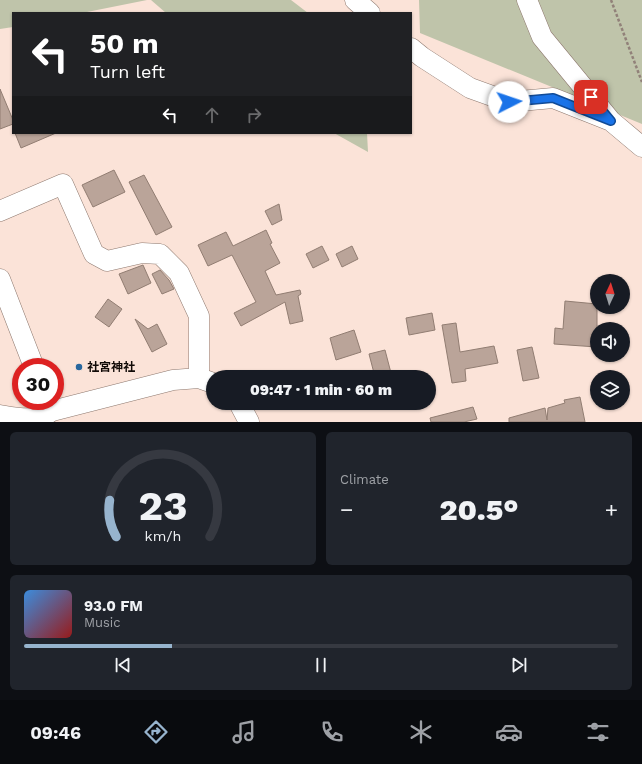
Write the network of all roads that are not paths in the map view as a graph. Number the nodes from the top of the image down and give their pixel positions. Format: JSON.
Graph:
{"nodes":[{"id":1,"x":355,"y":0,"type":"edge"},
{"id":2,"x":527,"y":0,"type":"edge"},
{"id":3,"x":369,"y":12,"type":"edge"},
{"id":4,"x":412,"y":49,"type":"edge"},
{"id":5,"x":611,"y":121,"type":"junction"},
{"id":6,"x":642,"y":147,"type":"edge"},
{"id":7,"x":0,"y":211,"type":"edge"},
{"id":8,"x":0,"y":279,"type":"edge"},
{"id":9,"x":31,"y":358,"type":"edge"},
{"id":10,"x":206,"y":380,"type":"edge"},
{"id":11,"x":64,"y":403,"type":"edge"},
{"id":12,"x":48,"y":410,"type":"edge"},
{"id":13,"x":243,"y":410,"type":"edge"},
{"id":14,"x":0,"y":415,"type":"edge"},
{"id":15,"x":249,"y":422,"type":"edge"}],
"edges":[{"from":1,"to":3,"type":"street"},
{"from":2,"to":5,"type":"street"},
{"from":4,"to":5,"type":"street"},
{"from":5,"to":6,"type":"street"},
{"from":7,"to":10,"type":"street"},
{"from":8,"to":9,"type":"street"},
{"from":10,"to":11,"type":"street"},
{"from":12,"to":14,"type":"street"},
{"from":13,"to":15,"type":"street"}]}
